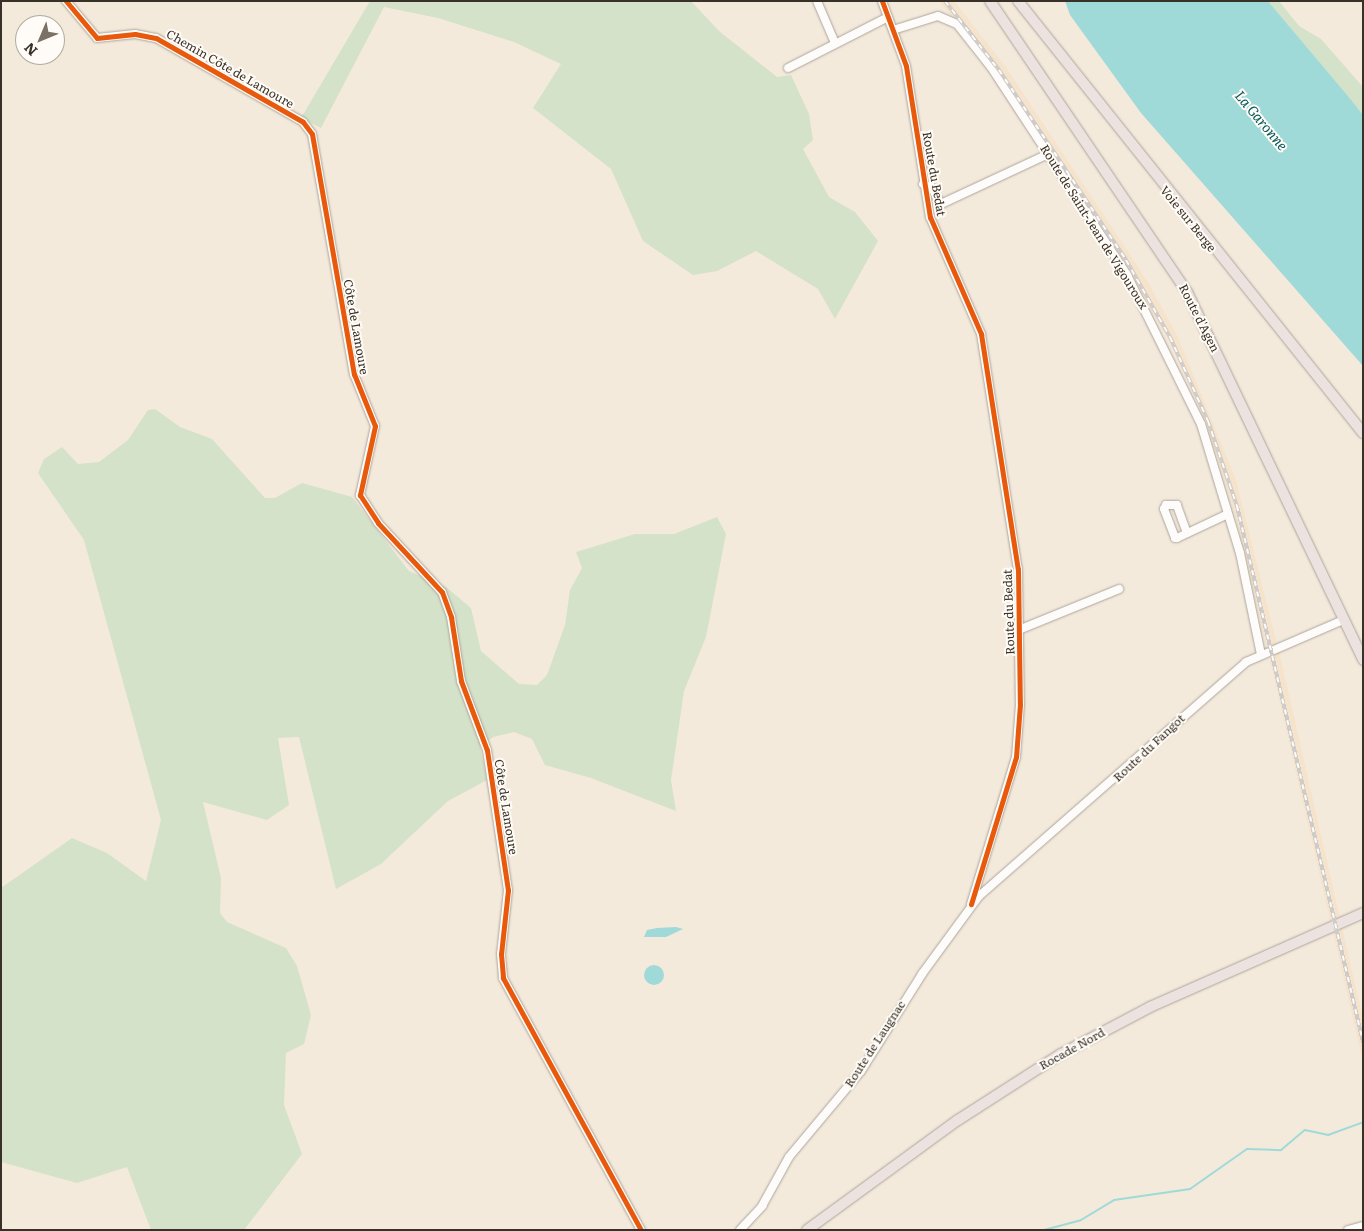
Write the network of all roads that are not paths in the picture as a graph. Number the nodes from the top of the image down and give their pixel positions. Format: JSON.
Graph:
{"nodes":[{"id":1,"x":66,"y":1,"type":"edge"},
{"id":2,"x":817,"y":1,"type":"edge"},
{"id":3,"x":882,"y":1,"type":"edge"},
{"id":4,"x":990,"y":1,"type":"edge"},
{"id":5,"x":1018,"y":1,"type":"edge"},
{"id":6,"x":888,"y":17,"type":"junction"},
{"id":7,"x":894,"y":30,"type":"junction"},
{"id":8,"x":835,"y":43,"type":"junction"},
{"id":9,"x":788,"y":68,"type":"dead end"},
{"id":10,"x":309,"y":129,"type":"joint"},
{"id":11,"x":1048,"y":154,"type":"junction"},
{"id":12,"x":923,"y":184,"type":"junction"},
{"id":13,"x":1363,"y":433,"type":"edge"},
{"id":14,"x":1228,"y":514,"type":"junction"},
{"id":15,"x":1187,"y":533,"type":"dead end"},
{"id":16,"x":1119,"y":589,"type":"dead end"},
{"id":17,"x":1344,"y":620,"type":"junction"},
{"id":18,"x":1021,"y":628,"type":"junction"},
{"id":19,"x":1261,"y":654,"type":"junction"},
{"id":20,"x":1363,"y":660,"type":"edge"},
{"id":21,"x":972,"y":904,"type":"junction"},
{"id":22,"x":1363,"y":913,"type":"edge"},
{"id":23,"x":1363,"y":1226,"type":"edge"},
{"id":24,"x":640,"y":1230,"type":"edge"},
{"id":25,"x":740,"y":1230,"type":"edge"},
{"id":26,"x":807,"y":1230,"type":"edge"},
{"id":27,"x":1348,"y":1230,"type":"edge"}],
"edges":[{"from":1,"to":10,"type":"street","name":"Chemin Côte de Lamoure"},
{"from":2,"to":8,"type":"street"},
{"from":3,"to":6,"type":"street","name":"Route du Bedat"},
{"from":4,"to":17,"type":"main road","name":"Route d'Agen"},
{"from":5,"to":13,"type":"main road","name":"Voie sur Berge"},
{"from":6,"to":7,"type":"street","name":"Route du Bedat"},
{"from":6,"to":8,"type":"street"},
{"from":7,"to":11,"type":"street","name":"Route de Saint-Jean de Vigouroux"},
{"from":7,"to":12,"type":"street","name":"Route du Bedat"},
{"from":8,"to":9,"type":"street"},
{"from":10,"to":24,"type":"street","name":"Côte de Lamoure"},
{"from":11,"to":12,"type":"street"},
{"from":11,"to":14,"type":"street","name":"Route de Saint-Jean de Vigouroux"},
{"from":12,"to":18,"type":"street","name":"Route du Bedat"},
{"from":14,"to":15,"type":"street"},
{"from":14,"to":19,"type":"street","name":"Route de Saint-Jean de Vigouroux"},
{"from":16,"to":18,"type":"street"},
{"from":17,"to":19,"type":"street","name":"Route du Fangot"},
{"from":17,"to":20,"type":"main road","name":"Route d'Agen"},
{"from":18,"to":21,"type":"street","name":"Route du Bedat"},
{"from":19,"to":21,"type":"street","name":"Route du Fangot"},
{"from":21,"to":25,"type":"street","name":"Route de Laugnac"},
{"from":22,"to":26,"type":"main road","name":"Rocade Nord"},
{"from":23,"to":27,"type":"street"}]}
